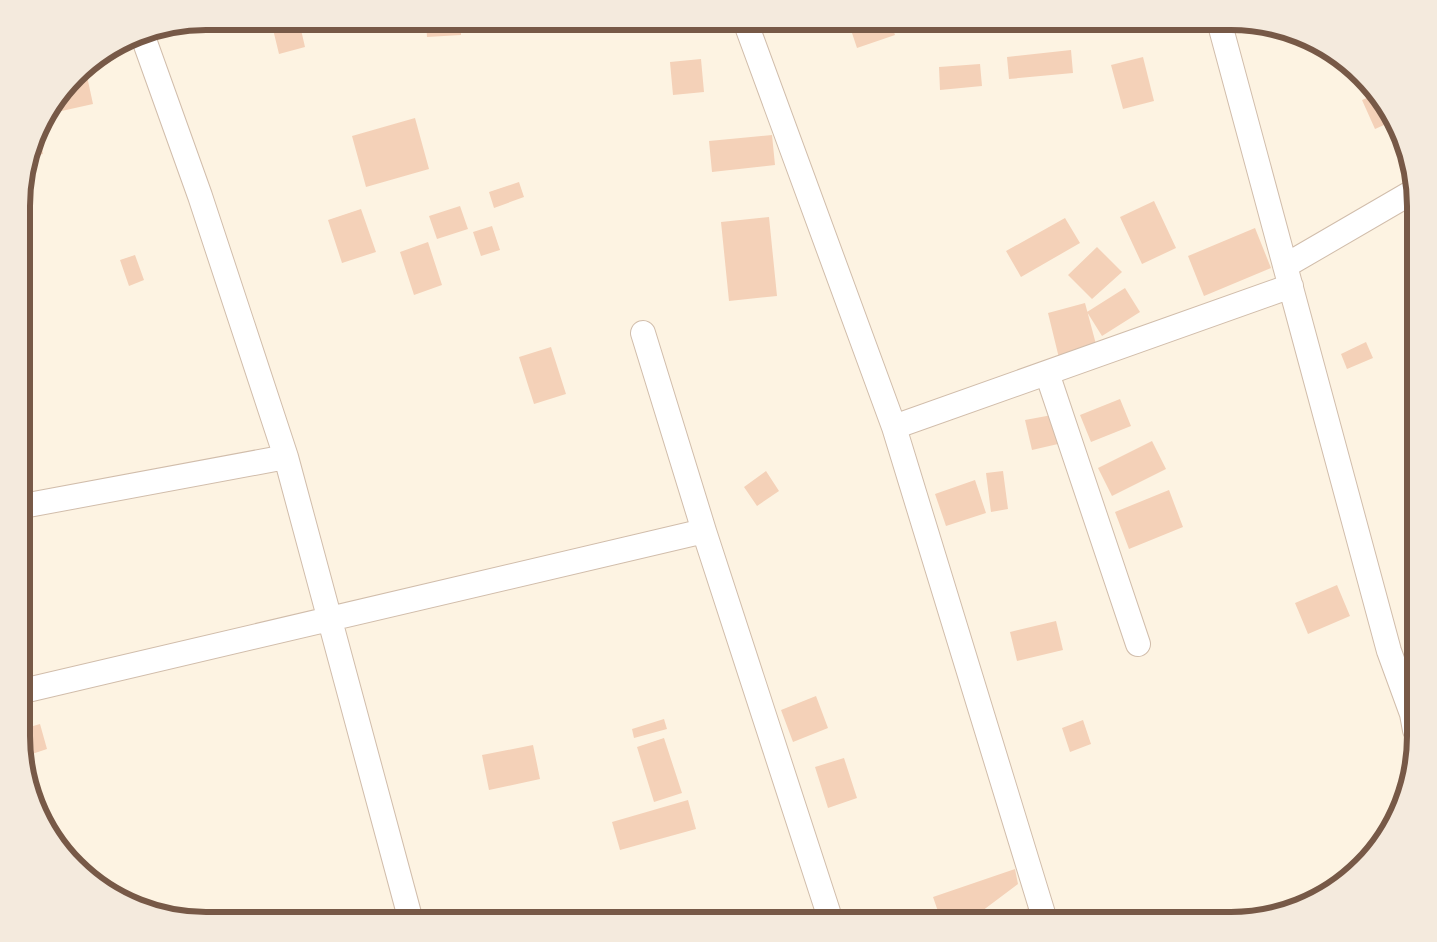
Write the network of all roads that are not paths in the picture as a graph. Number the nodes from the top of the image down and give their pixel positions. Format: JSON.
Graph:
{"nodes":[{"id":1,"x":748,"y":30,"type":"edge"},
{"id":2,"x":1221,"y":30,"type":"edge"},
{"id":3,"x":145,"y":41,"type":"edge"},
{"id":4,"x":1407,"y":196,"type":"edge"},
{"id":5,"x":1288,"y":276,"type":"junction"},
{"id":6,"x":643,"y":333,"type":"dead end"},
{"id":7,"x":1047,"y":373,"type":"junction"},
{"id":8,"x":894,"y":427,"type":"junction"},
{"id":9,"x":286,"y":457,"type":"junction"},
{"id":10,"x":30,"y":505,"type":"edge"},
{"id":11,"x":704,"y":531,"type":"junction"},
{"id":12,"x":331,"y":619,"type":"junction"},
{"id":13,"x":1138,"y":644,"type":"dead end"},
{"id":14,"x":30,"y":690,"type":"edge"},
{"id":15,"x":1407,"y":700,"type":"edge"},
{"id":16,"x":409,"y":912,"type":"edge"},
{"id":17,"x":828,"y":912,"type":"edge"},
{"id":18,"x":1043,"y":912,"type":"edge"}],
"edges":[{"from":1,"to":8,"type":"street"},
{"from":2,"to":5,"type":"street"},
{"from":3,"to":9,"type":"street"},
{"from":4,"to":5,"type":"street"},
{"from":5,"to":7,"type":"street"},
{"from":5,"to":15,"type":"street"},
{"from":6,"to":11,"type":"street"},
{"from":7,"to":8,"type":"street"},
{"from":7,"to":13,"type":"street"},
{"from":8,"to":18,"type":"street"},
{"from":9,"to":10,"type":"street"},
{"from":9,"to":12,"type":"street"},
{"from":11,"to":12,"type":"street"},
{"from":11,"to":17,"type":"street"},
{"from":12,"to":14,"type":"street"},
{"from":12,"to":16,"type":"street"}]}
